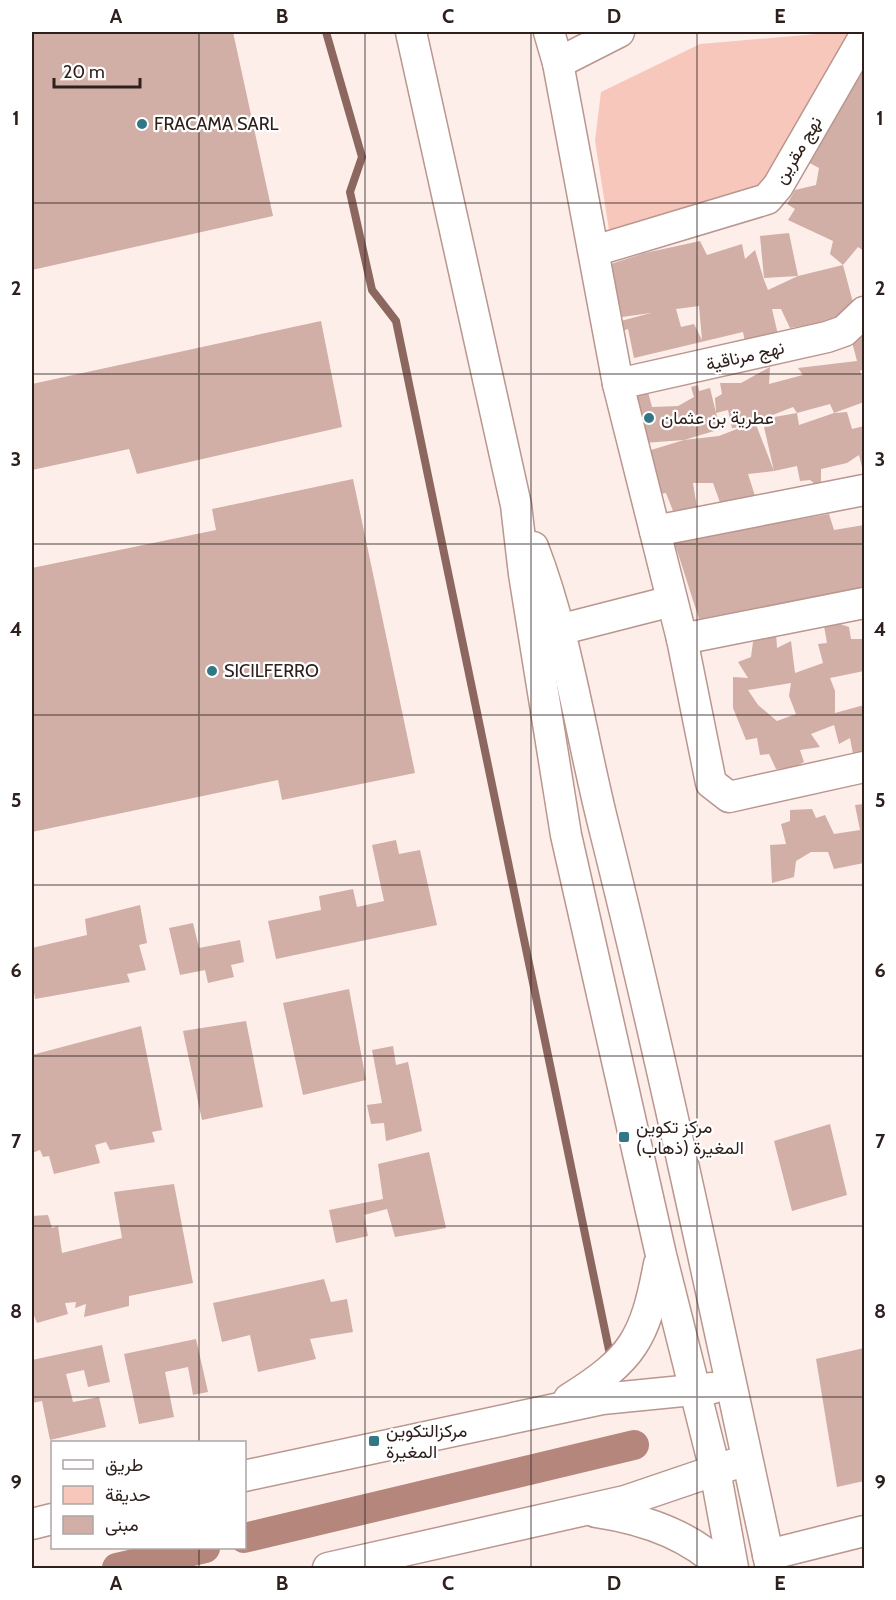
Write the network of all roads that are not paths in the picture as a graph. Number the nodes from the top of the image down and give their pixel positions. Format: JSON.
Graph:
{"nodes":[{"id":1,"x":411,"y":32,"type":"edge"},
{"id":2,"x":549,"y":32,"type":"edge"},
{"id":3,"x":619,"y":32,"type":"edge"},
{"id":4,"x":864,"y":37,"type":"edge"},
{"id":5,"x":558,"y":63,"type":"junction"},
{"id":6,"x":594,"y":251,"type":"junction"},
{"id":7,"x":864,"y":312,"type":"edge"},
{"id":8,"x":618,"y":384,"type":"junction"},
{"id":9,"x":864,"y":490,"type":"edge"},
{"id":10,"x":655,"y":531,"type":"junction"},
{"id":11,"x":672,"y":601,"type":"junction"},
{"id":12,"x":864,"y":603,"type":"edge"},
{"id":13,"x":546,"y":633,"type":"junction"},
{"id":14,"x":682,"y":639,"type":"junction"},
{"id":15,"x":864,"y":767,"type":"edge"},
{"id":16,"x":661,"y":1255,"type":"junction"},
{"id":17,"x":733,"y":1387,"type":"junction"},
{"id":18,"x":694,"y":1390,"type":"junction"},
{"id":19,"x":555,"y":1408,"type":"junction"},
{"id":20,"x":749,"y":1460,"type":"junction"},
{"id":21,"x":715,"y":1470,"type":"junction"},
{"id":22,"x":246,"y":1476,"type":"edge"},
{"id":23,"x":584,"y":1510,"type":"junction"},
{"id":24,"x":51,"y":1519,"type":"edge"},
{"id":25,"x":32,"y":1524,"type":"edge"},
{"id":26,"x":864,"y":1531,"type":"edge"},
{"id":27,"x":770,"y":1562,"type":"edge"},
{"id":28,"x":328,"y":1569,"type":"edge"},
{"id":29,"x":723,"y":1569,"type":"edge"},
{"id":30,"x":733,"y":1569,"type":"edge"}],
"edges":[{"from":1,"to":13,"type":"street"},
{"from":2,"to":5,"type":"street"},
{"from":3,"to":5,"type":"street"},
{"from":4,"to":6,"type":"street","name":"نهج مقرين"},
{"from":5,"to":6,"type":"street"},
{"from":6,"to":8,"type":"street"},
{"from":7,"to":8,"type":"street","name":"نهج مرناقية"},
{"from":8,"to":10,"type":"street"},
{"from":9,"to":10,"type":"street"},
{"from":10,"to":11,"type":"street"},
{"from":11,"to":13,"type":"street"},
{"from":11,"to":14,"type":"street"},
{"from":12,"to":14,"type":"street"},
{"from":13,"to":16,"type":"street"},
{"from":13,"to":17,"type":"street"},
{"from":14,"to":15,"type":"street"},
{"from":16,"to":18,"type":"street"},
{"from":16,"to":19,"type":"street"},
{"from":17,"to":18,"type":"street"},
{"from":17,"to":20,"type":"street"},
{"from":18,"to":19,"type":"street"},
{"from":18,"to":21,"type":"street"},
{"from":19,"to":22,"type":"street"},
{"from":20,"to":21,"type":"street"},
{"from":20,"to":27,"type":"street"},
{"from":21,"to":23,"type":"street"},
{"from":21,"to":30,"type":"street"},
{"from":23,"to":28,"type":"street"},
{"from":23,"to":29,"type":"street"},
{"from":24,"to":25,"type":"street"},
{"from":26,"to":27,"type":"street"}]}
